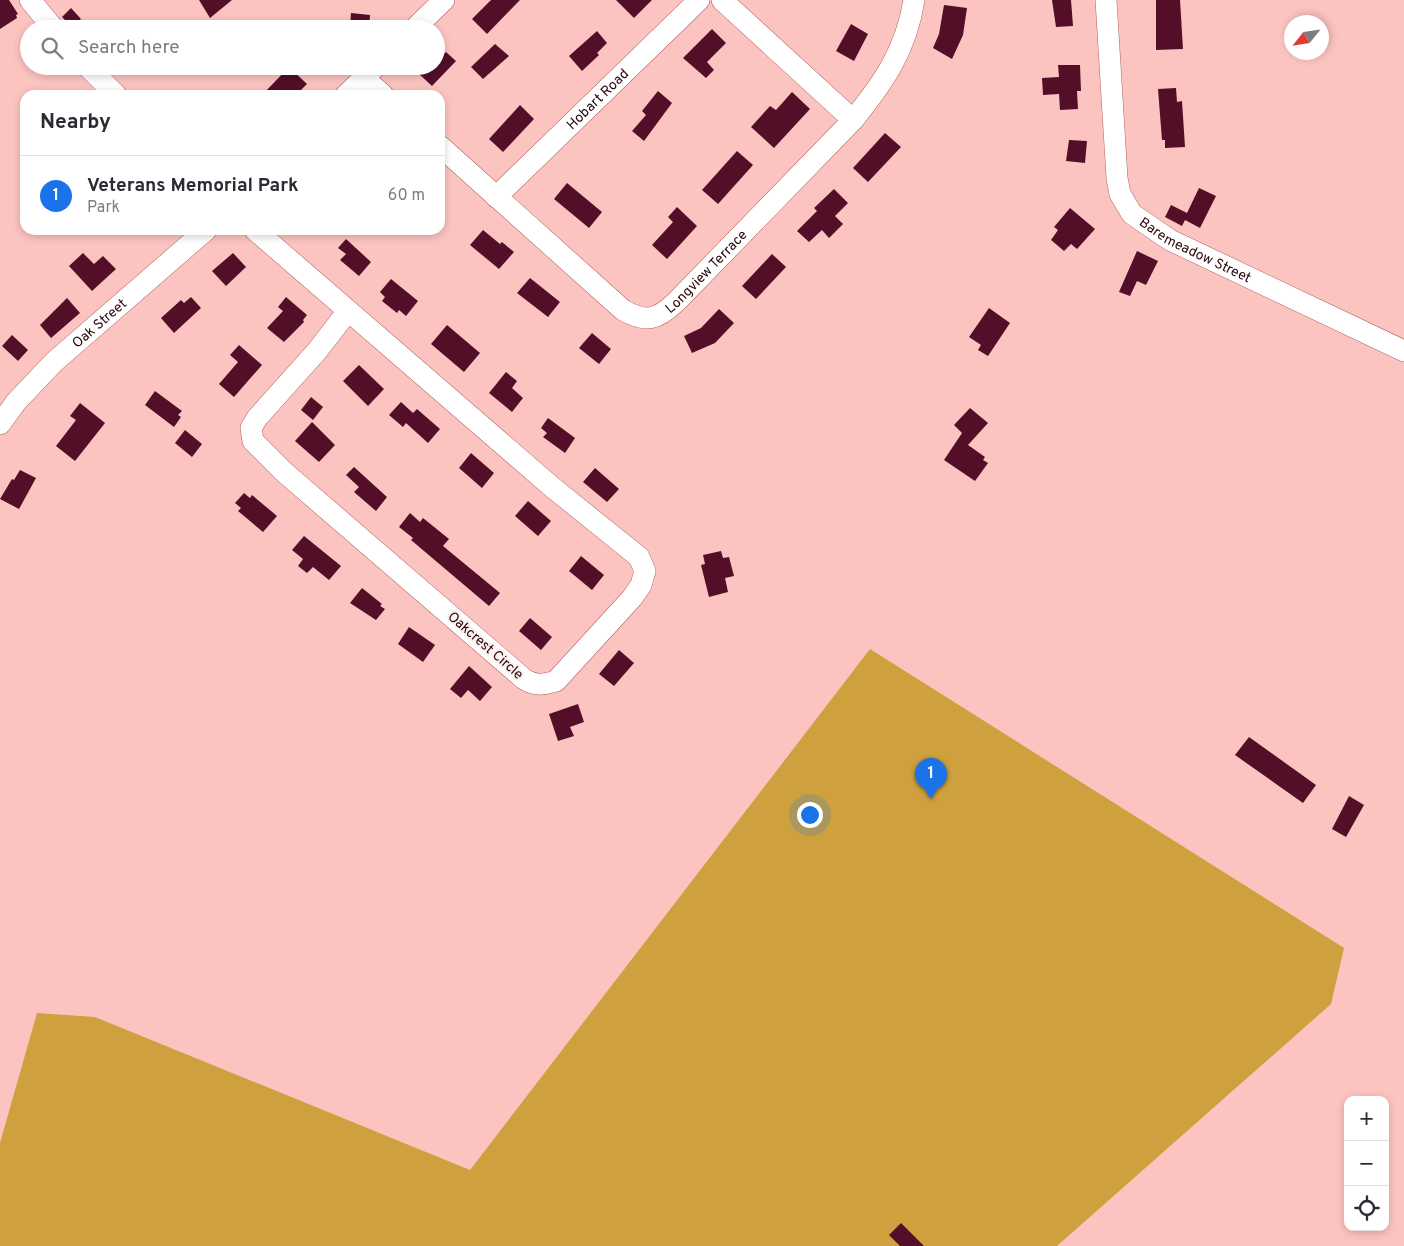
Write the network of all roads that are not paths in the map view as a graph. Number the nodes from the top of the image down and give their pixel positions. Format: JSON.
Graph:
{"nodes":[{"id":1,"x":30,"y":0,"type":"edge"},
{"id":2,"x":699,"y":0,"type":"edge"},
{"id":3,"x":722,"y":0,"type":"edge"},
{"id":4,"x":914,"y":0,"type":"edge"},
{"id":5,"x":1106,"y":0,"type":"edge"},
{"id":6,"x":433,"y":3,"type":"edge"},
{"id":7,"x":47,"y":20,"type":"edge"},
{"id":8,"x":421,"y":20,"type":"edge"},
{"id":9,"x":97,"y":75,"type":"edge"},
{"id":10,"x":367,"y":75,"type":"edge"},
{"id":11,"x":372,"y":75,"type":"edge"},
{"id":12,"x":111,"y":90,"type":"edge"},
{"id":13,"x":351,"y":90,"type":"edge"},
{"id":14,"x":380,"y":90,"type":"edge"},
{"id":15,"x":853,"y":120,"type":"junction"},
{"id":16,"x":445,"y":151,"type":"edge"},
{"id":17,"x":496,"y":197,"type":"junction"},
{"id":18,"x":200,"y":235,"type":"edge"},
{"id":19,"x":261,"y":235,"type":"edge"},
{"id":20,"x":348,"y":311,"type":"junction"},
{"id":21,"x":1404,"y":351,"type":"edge"},
{"id":22,"x":0,"y":424,"type":"edge"}],
"edges":[{"from":1,"to":7,"type":"street"},
{"from":2,"to":17,"type":"street","name":"Hobart Road"},
{"from":3,"to":15,"type":"street"},
{"from":4,"to":15,"type":"street","name":"Longview Terrace"},
{"from":5,"to":21,"type":"street","name":"Baremeadow Street"},
{"from":6,"to":8,"type":"street"},
{"from":9,"to":12,"type":"street"},
{"from":10,"to":13,"type":"street"},
{"from":11,"to":14,"type":"street"},
{"from":15,"to":17,"type":"street","name":"Longview Terrace"},
{"from":16,"to":17,"type":"street","name":"Longview Terrace"},
{"from":18,"to":22,"type":"street","name":"Oak Street"},
{"from":19,"to":20,"type":"street","name":"Oakcrest Circle"},
{"from":20,"to":20,"type":"street","name":"Oakcrest Circle"}]}
